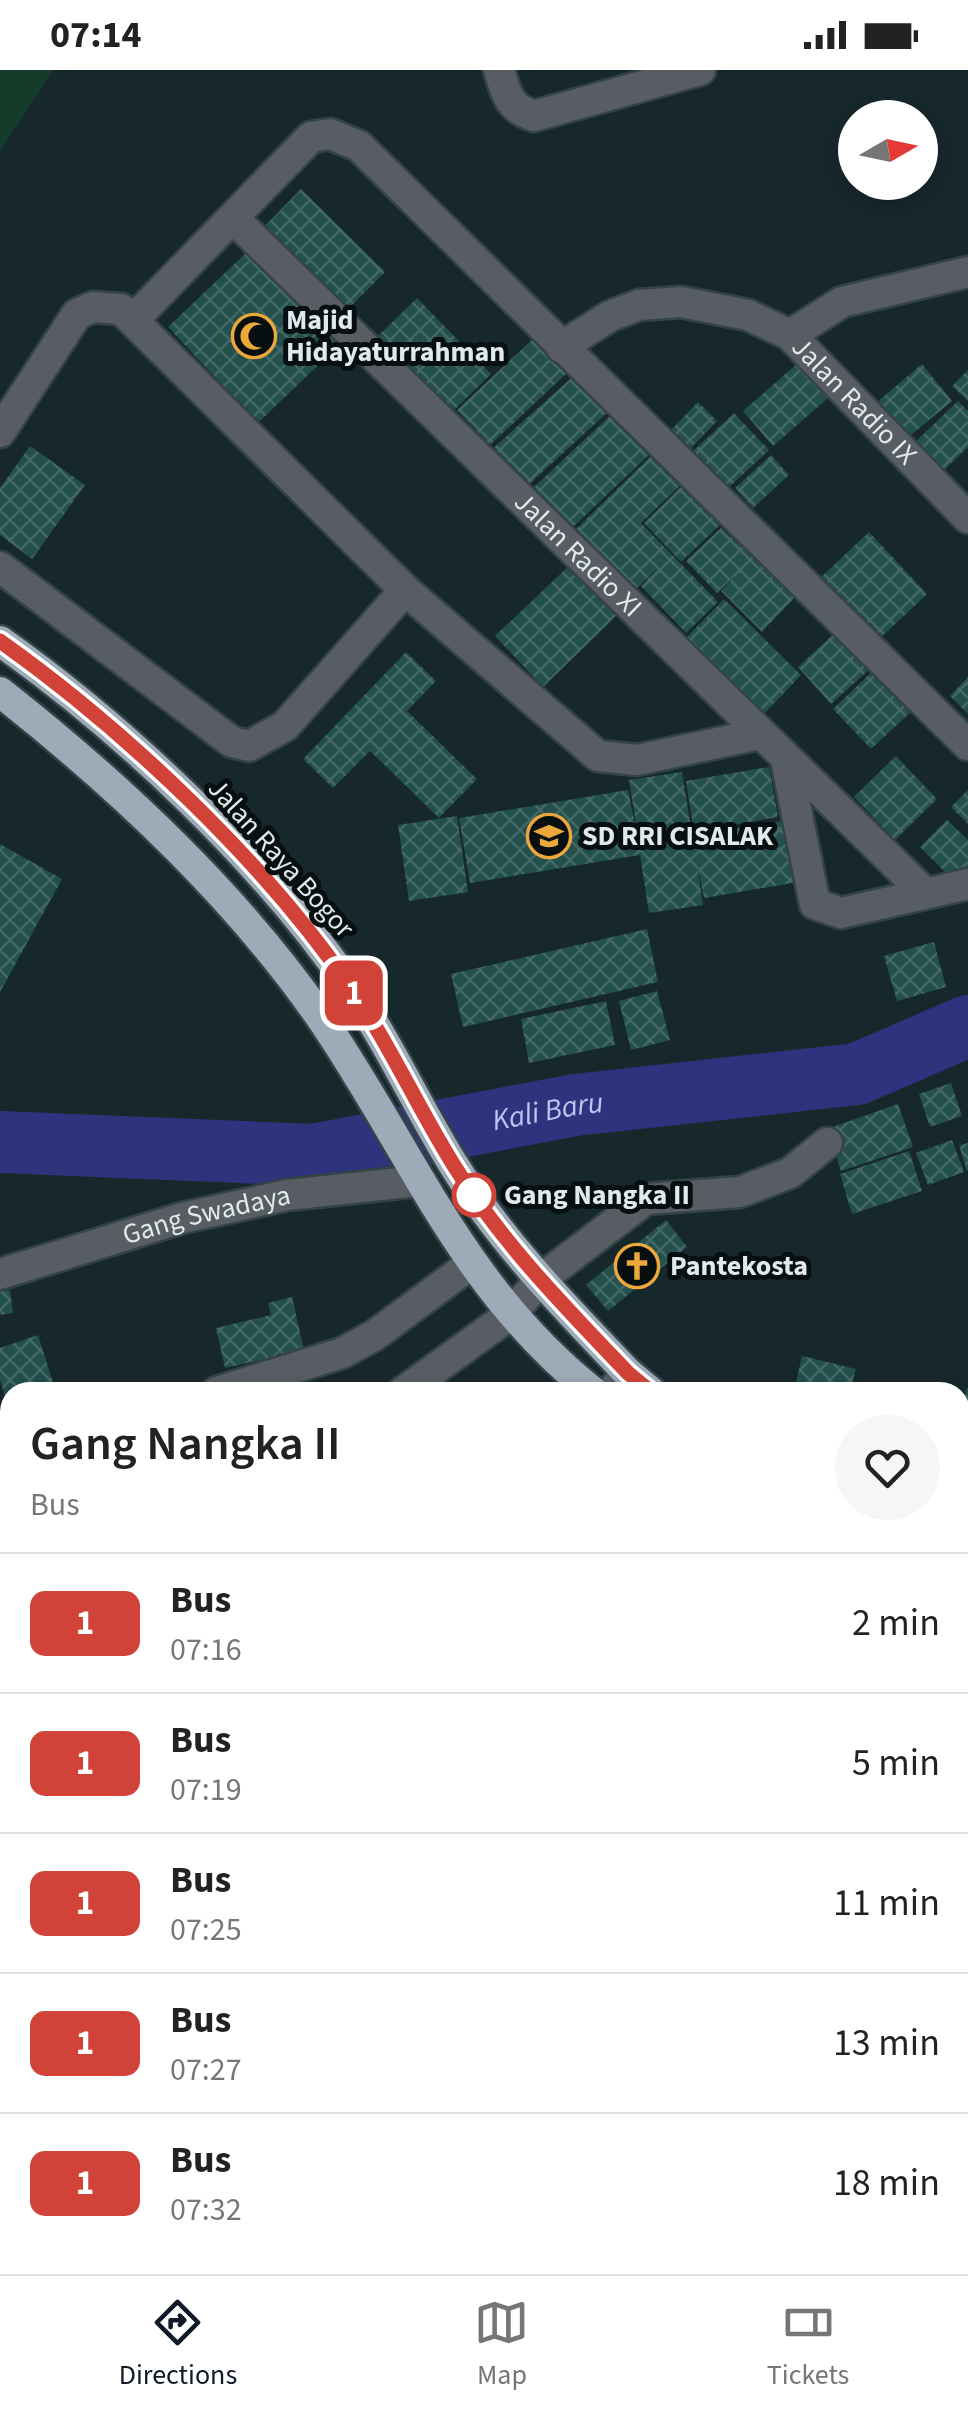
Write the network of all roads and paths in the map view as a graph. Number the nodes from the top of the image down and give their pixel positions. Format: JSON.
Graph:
{"nodes":[{"id":1,"x":499,"y":70,"type":"edge"},
{"id":2,"x":700,"y":70,"type":"edge"},
{"id":3,"x":233,"y":218,"type":"junction"},
{"id":4,"x":965,"y":276,"type":"edge"},
{"id":5,"x":136,"y":318,"type":"junction"},
{"id":6,"x":790,"y":335,"type":"junction"},
{"id":7,"x":561,"y":347,"type":"junction"},
{"id":8,"x":0,"y":432,"type":"edge"},
{"id":9,"x":968,"y":518,"type":"edge"},
{"id":10,"x":0,"y":567,"type":"edge"},
{"id":11,"x":405,"y":590,"type":"junction"},
{"id":12,"x":6,"y":658,"type":"edge"},
{"id":13,"x":0,"y":692,"type":"edge"},
{"id":14,"x":760,"y":734,"type":"junction"},
{"id":15,"x":968,"y":745,"type":"edge"},
{"id":16,"x":786,"y":760,"type":"junction"},
{"id":17,"x":968,"y":884,"type":"edge"},
{"id":18,"x":924,"y":894,"type":"junction"},
{"id":19,"x":827,"y":1143,"type":"dead end"},
{"id":20,"x":416,"y":1178,"type":"junction"},
{"id":21,"x":471,"y":1264,"type":"junction"},
{"id":22,"x":0,"y":1274,"type":"edge"},
{"id":23,"x":540,"y":1280,"type":"junction"},
{"id":24,"x":511,"y":1314,"type":"junction"},
{"id":25,"x":435,"y":1380,"type":"edge"},
{"id":26,"x":249,"y":1382,"type":"edge"},
{"id":27,"x":581,"y":1382,"type":"edge"},
{"id":28,"x":618,"y":1382,"type":"edge"}],
"edges":[{"from":1,"to":2,"type":"street"},
{"from":3,"to":5,"type":"street"},
{"from":3,"to":7,"type":"street"},
{"from":3,"to":14,"type":"street","name":"Jalan Radio XI"},
{"from":4,"to":6,"type":"street","name":"Jalan Radio IX"},
{"from":5,"to":8,"type":"street"},
{"from":5,"to":11,"type":"street"},
{"from":6,"to":7,"type":"street"},
{"from":6,"to":9,"type":"street","name":"Jalan Radio IX"},
{"from":7,"to":15,"type":"street"},
{"from":10,"to":11,"type":"street"},
{"from":11,"to":14,"type":"street"},
{"from":12,"to":23,"type":"highway","name":"Jalan Raya Bogor"},
{"from":13,"to":20,"type":"highway"},
{"from":14,"to":16,"type":"street","name":"Jalan Radio XI"},
{"from":16,"to":18,"type":"street","name":"Jalan Radio XI"},
{"from":16,"to":18,"type":"street"},
{"from":17,"to":18,"type":"street"},
{"from":19,"to":23,"type":"street"},
{"from":20,"to":21,"type":"highway"},
{"from":20,"to":22,"type":"street","name":"Gang Swadaya"},
{"from":21,"to":24,"type":"highway"},
{"from":21,"to":26,"type":"street"},
{"from":23,"to":24,"type":"street"},
{"from":23,"to":28,"type":"highway","name":"Jalan Raya Bogor"},
{"from":24,"to":25,"type":"street"},
{"from":24,"to":27,"type":"highway"}]}
